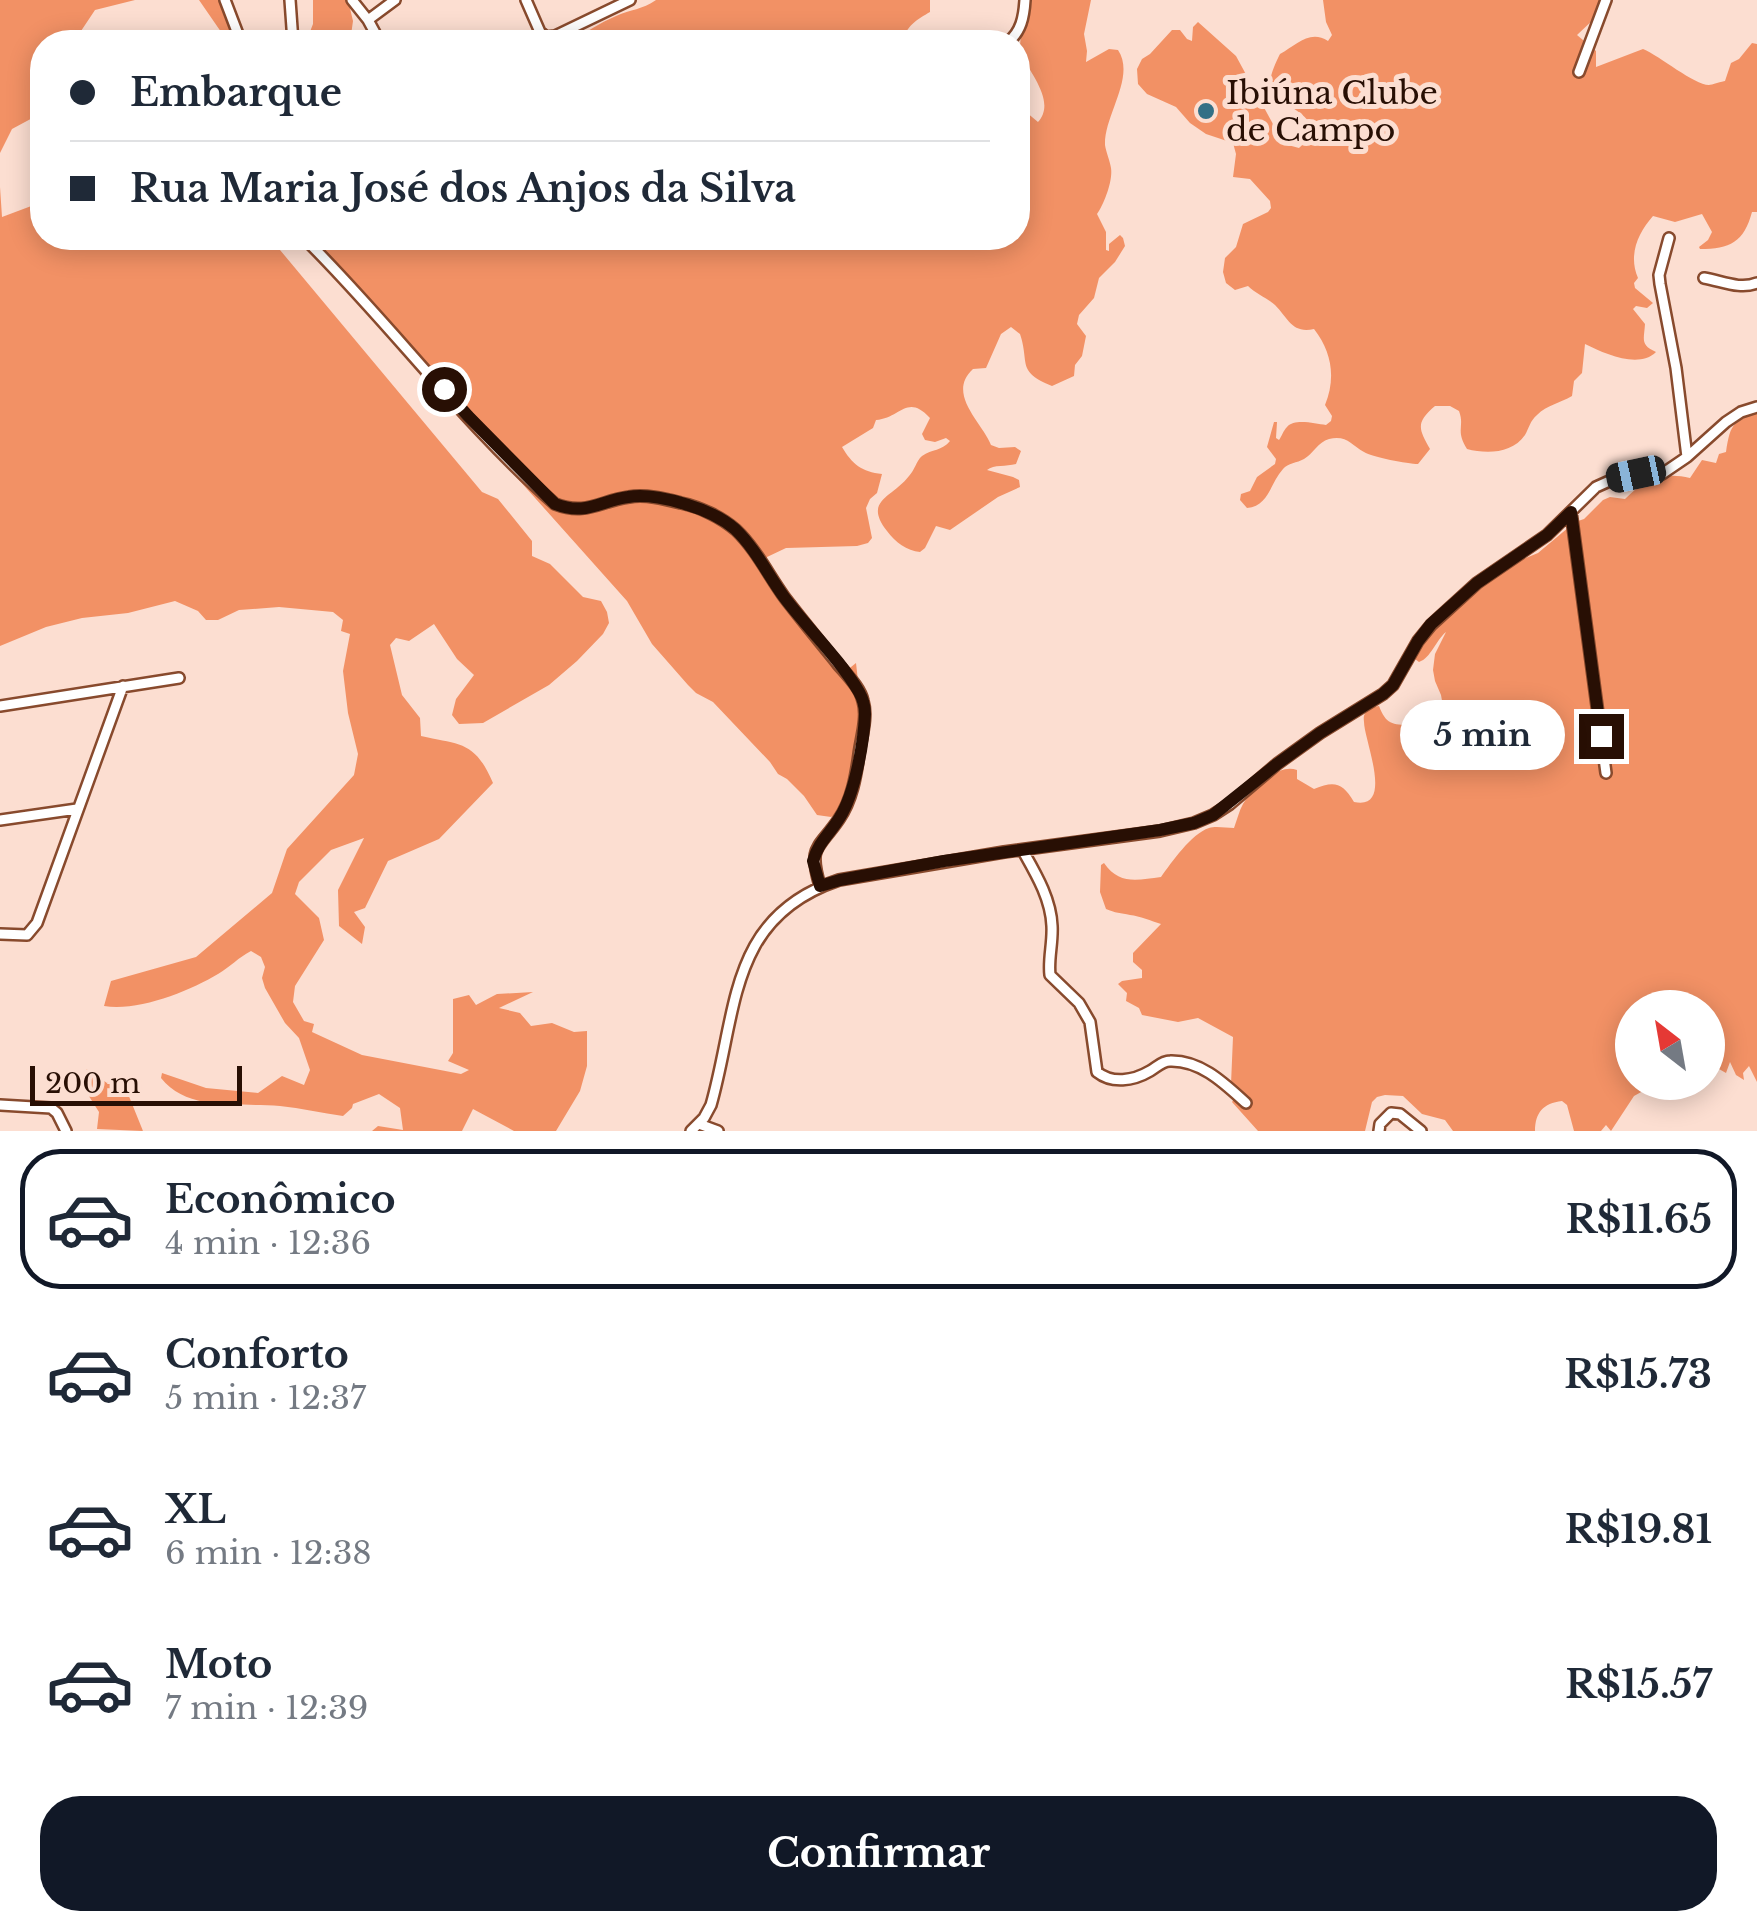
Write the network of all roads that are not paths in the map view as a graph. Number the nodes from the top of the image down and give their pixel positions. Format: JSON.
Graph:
{"nodes":[{"id":1,"x":225,"y":0,"type":"edge"},
{"id":2,"x":290,"y":0,"type":"edge"},
{"id":3,"x":352,"y":0,"type":"edge"},
{"id":4,"x":395,"y":0,"type":"edge"},
{"id":5,"x":526,"y":0,"type":"edge"},
{"id":6,"x":630,"y":0,"type":"edge"},
{"id":7,"x":1025,"y":0,"type":"edge"},
{"id":8,"x":1606,"y":0,"type":"edge"},
{"id":9,"x":368,"y":20,"type":"junction"},
{"id":10,"x":236,"y":30,"type":"edge"},
{"id":11,"x":292,"y":30,"type":"edge"},
{"id":12,"x":373,"y":30,"type":"edge"},
{"id":13,"x":539,"y":30,"type":"edge"},
{"id":14,"x":568,"y":30,"type":"edge"},
{"id":15,"x":1018,"y":30,"type":"edge"},
{"id":16,"x":1579,"y":72,"type":"dead end"},
{"id":17,"x":1670,"y":238,"type":"dead end"},
{"id":18,"x":316,"y":250,"type":"edge"},
{"id":19,"x":1704,"y":278,"type":"dead end"},
{"id":20,"x":1757,"y":283,"type":"edge"},
{"id":21,"x":1757,"y":407,"type":"edge"},
{"id":22,"x":1687,"y":457,"type":"junction"},
{"id":23,"x":1571,"y":512,"type":"junction"},
{"id":24,"x":178,"y":678,"type":"dead end"},
{"id":25,"x":123,"y":686,"type":"junction"},
{"id":26,"x":0,"y":706,"type":"edge"},
{"id":27,"x":1606,"y":773,"type":"dead end"},
{"id":28,"x":77,"y":809,"type":"junction"},
{"id":29,"x":0,"y":820,"type":"edge"},
{"id":30,"x":1023,"y":850,"type":"junction"},
{"id":31,"x":820,"y":886,"type":"junction"},
{"id":32,"x":0,"y":934,"type":"edge"},
{"id":33,"x":1246,"y":1103,"type":"dead end"},
{"id":34,"x":0,"y":1105,"type":"edge"},
{"id":35,"x":695,"y":1128,"type":"edge"},
{"id":36,"x":66,"y":1131,"type":"edge"},
{"id":37,"x":718,"y":1131,"type":"edge"},
{"id":38,"x":1379,"y":1131,"type":"edge"},
{"id":39,"x":1421,"y":1131,"type":"edge"}],
"edges":[{"from":1,"to":10,"type":"street"},
{"from":2,"to":11,"type":"street"},
{"from":3,"to":9,"type":"street"},
{"from":4,"to":9,"type":"street"},
{"from":5,"to":13,"type":"street"},
{"from":6,"to":14,"type":"street"},
{"from":7,"to":15,"type":"street"},
{"from":8,"to":16,"type":"street"},
{"from":9,"to":12,"type":"street"},
{"from":17,"to":22,"type":"street"},
{"from":18,"to":31,"type":"street"},
{"from":19,"to":20,"type":"street"},
{"from":21,"to":22,"type":"street"},
{"from":22,"to":23,"type":"street"},
{"from":23,"to":27,"type":"street"},
{"from":23,"to":30,"type":"street"},
{"from":24,"to":25,"type":"street"},
{"from":25,"to":26,"type":"street"},
{"from":25,"to":28,"type":"street"},
{"from":28,"to":29,"type":"street"},
{"from":28,"to":32,"type":"street"},
{"from":30,"to":31,"type":"street"},
{"from":30,"to":33,"type":"street"},
{"from":31,"to":35,"type":"street"},
{"from":34,"to":36,"type":"street"},
{"from":35,"to":37,"type":"street"},
{"from":38,"to":39,"type":"street"}]}
